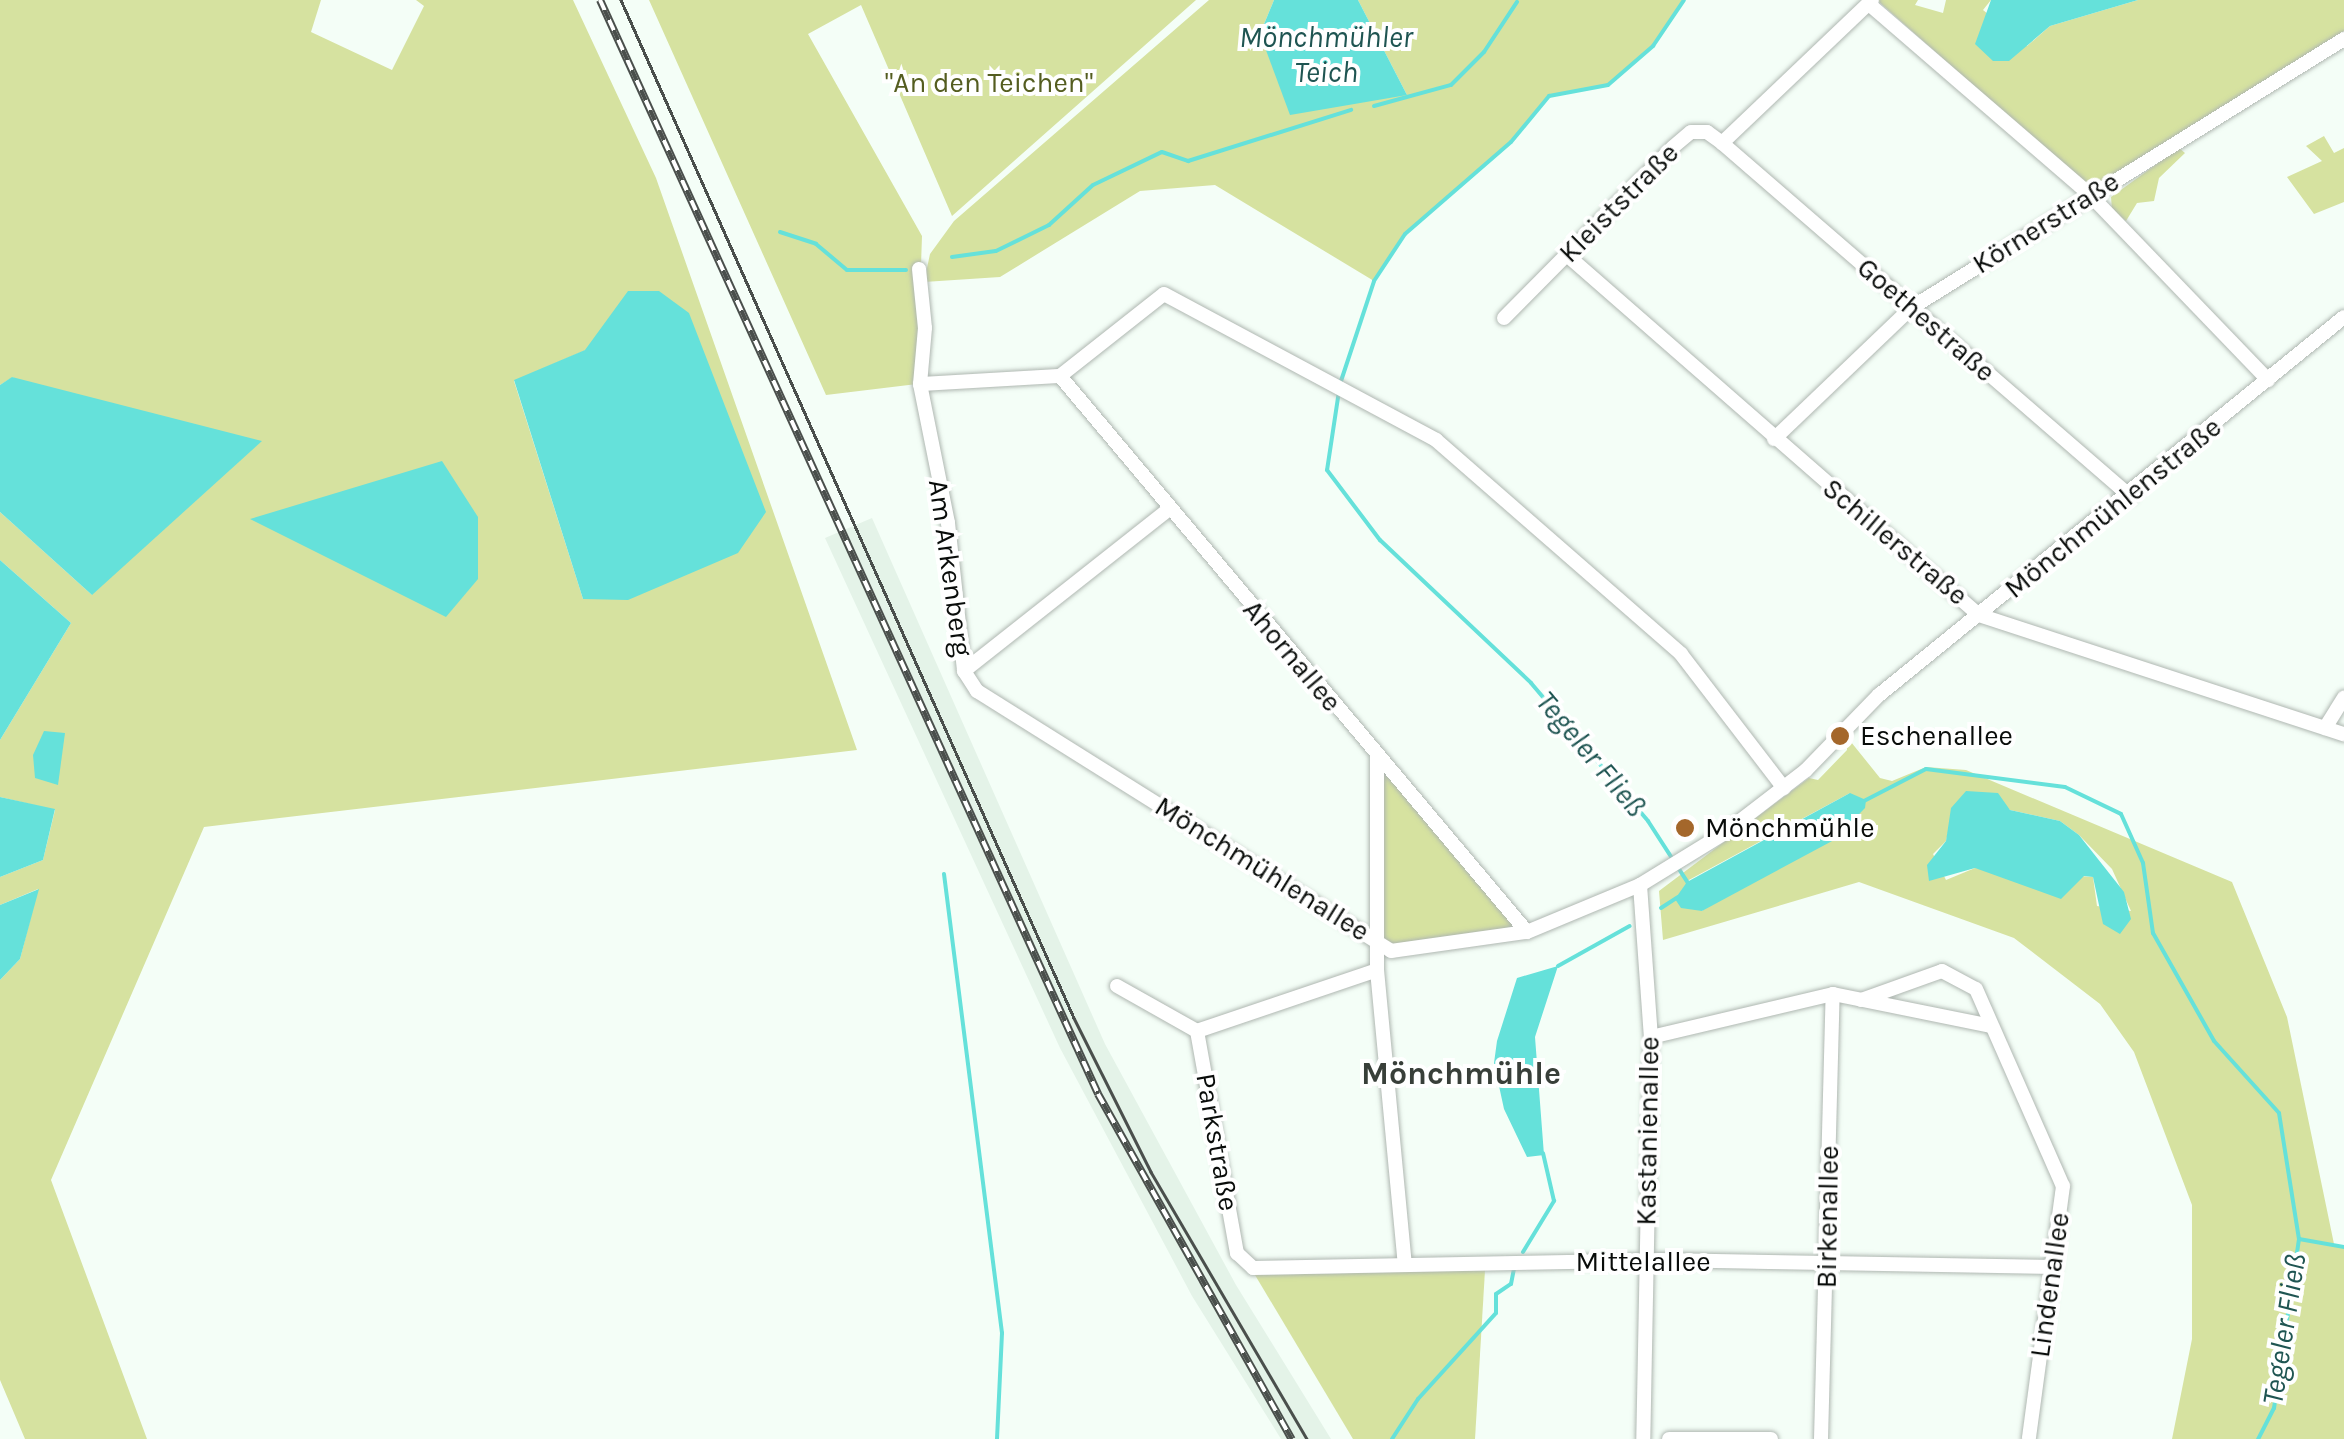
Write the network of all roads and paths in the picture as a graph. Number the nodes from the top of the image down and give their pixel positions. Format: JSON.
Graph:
{"nodes":[{"id":1,"x":1870,"y":2,"type":"edge"},
{"id":2,"x":2344,"y":39,"type":"edge"},
{"id":3,"x":1722,"y":143,"type":"junction"},
{"id":4,"x":2090,"y":195,"type":"junction"},
{"id":5,"x":1568,"y":256,"type":"junction"},
{"id":6,"x":919,"y":269,"type":"dead end"},
{"id":7,"x":1911,"y":308,"type":"junction"},
{"id":8,"x":2344,"y":317,"type":"edge"},
{"id":9,"x":1504,"y":318,"type":"dead end"},
{"id":10,"x":1060,"y":376,"type":"junction"},
{"id":11,"x":2268,"y":380,"type":"junction"},
{"id":12,"x":920,"y":384,"type":"junction"},
{"id":13,"x":1774,"y":439,"type":"junction"},
{"id":14,"x":2130,"y":496,"type":"junction"},
{"id":15,"x":1168,"y":510,"type":"junction"},
{"id":16,"x":1979,"y":615,"type":"junction"},
{"id":17,"x":964,"y":671,"type":"junction"},
{"id":18,"x":1879,"y":695,"type":"joint"},
{"id":19,"x":2344,"y":697,"type":"edge"},
{"id":20,"x":2325,"y":728,"type":"junction"},
{"id":21,"x":2344,"y":734,"type":"edge"},
{"id":22,"x":1377,"y":755,"type":"junction"},
{"id":23,"x":1784,"y":788,"type":"junction"},
{"id":24,"x":1640,"y":884,"type":"junction"},
{"id":25,"x":1527,"y":932,"type":"junction"},
{"id":26,"x":1376,"y":940,"type":"junction"},
{"id":27,"x":1377,"y":970,"type":"junction"},
{"id":28,"x":1117,"y":986,"type":"dead end"},
{"id":29,"x":1833,"y":994,"type":"junction"},
{"id":30,"x":1861,"y":1000,"type":"junction"},
{"id":31,"x":1992,"y":1026,"type":"junction"},
{"id":32,"x":1198,"y":1032,"type":"junction"},
{"id":33,"x":1651,"y":1037,"type":"junction"},
{"id":34,"x":1237,"y":1253,"type":"joint"},
{"id":35,"x":1646,"y":1260,"type":"junction"},
{"id":36,"x":1404,"y":1264,"type":"junction"},
{"id":37,"x":1826,"y":1266,"type":"junction"},
{"id":38,"x":2054,"y":1267,"type":"junction"},
{"id":39,"x":1643,"y":1439,"type":"edge"},
{"id":40,"x":1668,"y":1439,"type":"edge"},
{"id":41,"x":1771,"y":1439,"type":"edge"},
{"id":42,"x":1821,"y":1439,"type":"edge"},
{"id":43,"x":2029,"y":1439,"type":"edge"}],
"edges":[{"from":1,"to":3,"type":"street","name":"Kleiststraße"},
{"from":1,"to":4,"type":"street"},
{"from":2,"to":4,"type":"street","name":"Körnerstraße"},
{"from":3,"to":5,"type":"street","name":"Kleiststraße"},
{"from":3,"to":7,"type":"street","name":"Goethestraße"},
{"from":4,"to":7,"type":"street","name":"Körnerstraße"},
{"from":4,"to":11,"type":"street"},
{"from":5,"to":9,"type":"street","name":"Kleiststraße"},
{"from":5,"to":13,"type":"street","name":"Schillerstraße"},
{"from":6,"to":12,"type":"street","name":"Am Arkenberg"},
{"from":7,"to":13,"type":"street","name":"Körnerstraße"},
{"from":7,"to":14,"type":"street","name":"Goethestraße"},
{"from":8,"to":11,"type":"street","name":"Mönchmühlenstraße"},
{"from":10,"to":12,"type":"street"},
{"from":10,"to":15,"type":"street","name":"Ahornallee"},
{"from":10,"to":23,"type":"street"},
{"from":11,"to":14,"type":"street","name":"Mönchmühlenstraße"},
{"from":12,"to":17,"type":"street","name":"Am Arkenberg"},
{"from":13,"to":16,"type":"street","name":"Schillerstraße"},
{"from":14,"to":16,"type":"street","name":"Mönchmühlenstraße"},
{"from":15,"to":17,"type":"street","name":"Am Arkenberg"},
{"from":15,"to":22,"type":"street","name":"Ahornallee"},
{"from":16,"to":18,"type":"street","name":"Mönchmühlenstraße"},
{"from":16,"to":20,"type":"street","name":"Schillerstraße"},
{"from":17,"to":26,"type":"street","name":"Mönchmühlenallee"},
{"from":18,"to":23,"type":"street","name":"Mönchmühlenallee"},
{"from":19,"to":20,"type":"street"},
{"from":20,"to":21,"type":"street","name":"Schillerstraße"},
{"from":22,"to":25,"type":"street","name":"Ahornallee"},
{"from":22,"to":26,"type":"street"},
{"from":23,"to":24,"type":"street","name":"Mönchmühlenallee"},
{"from":24,"to":25,"type":"street","name":"Mönchmühlenallee"},
{"from":24,"to":33,"type":"street","name":"Kastanienallee"},
{"from":25,"to":26,"type":"street","name":"Mönchmühlenallee"},
{"from":26,"to":27,"type":"street"},
{"from":27,"to":32,"type":"street"},
{"from":27,"to":36,"type":"street"},
{"from":28,"to":32,"type":"street"},
{"from":29,"to":30,"type":"street"},
{"from":29,"to":33,"type":"street"},
{"from":29,"to":37,"type":"street","name":"Birkenallee"},
{"from":30,"to":31,"type":"street"},
{"from":30,"to":31,"type":"street","name":"Lindenallee"},
{"from":31,"to":38,"type":"street","name":"Lindenallee"},
{"from":32,"to":34,"type":"street","name":"Parkstraße"},
{"from":33,"to":35,"type":"street","name":"Kastanienallee"},
{"from":34,"to":36,"type":"street","name":"Mittelallee"},
{"from":35,"to":36,"type":"street","name":"Mittelallee"},
{"from":35,"to":37,"type":"street","name":"Mittelallee"},
{"from":35,"to":39,"type":"street","name":"Kastanienallee"},
{"from":37,"to":38,"type":"street","name":"Mittelallee"},
{"from":37,"to":42,"type":"street","name":"Birkenallee"},
{"from":38,"to":43,"type":"street","name":"Lindenallee"},
{"from":40,"to":41,"type":"street"}]}
